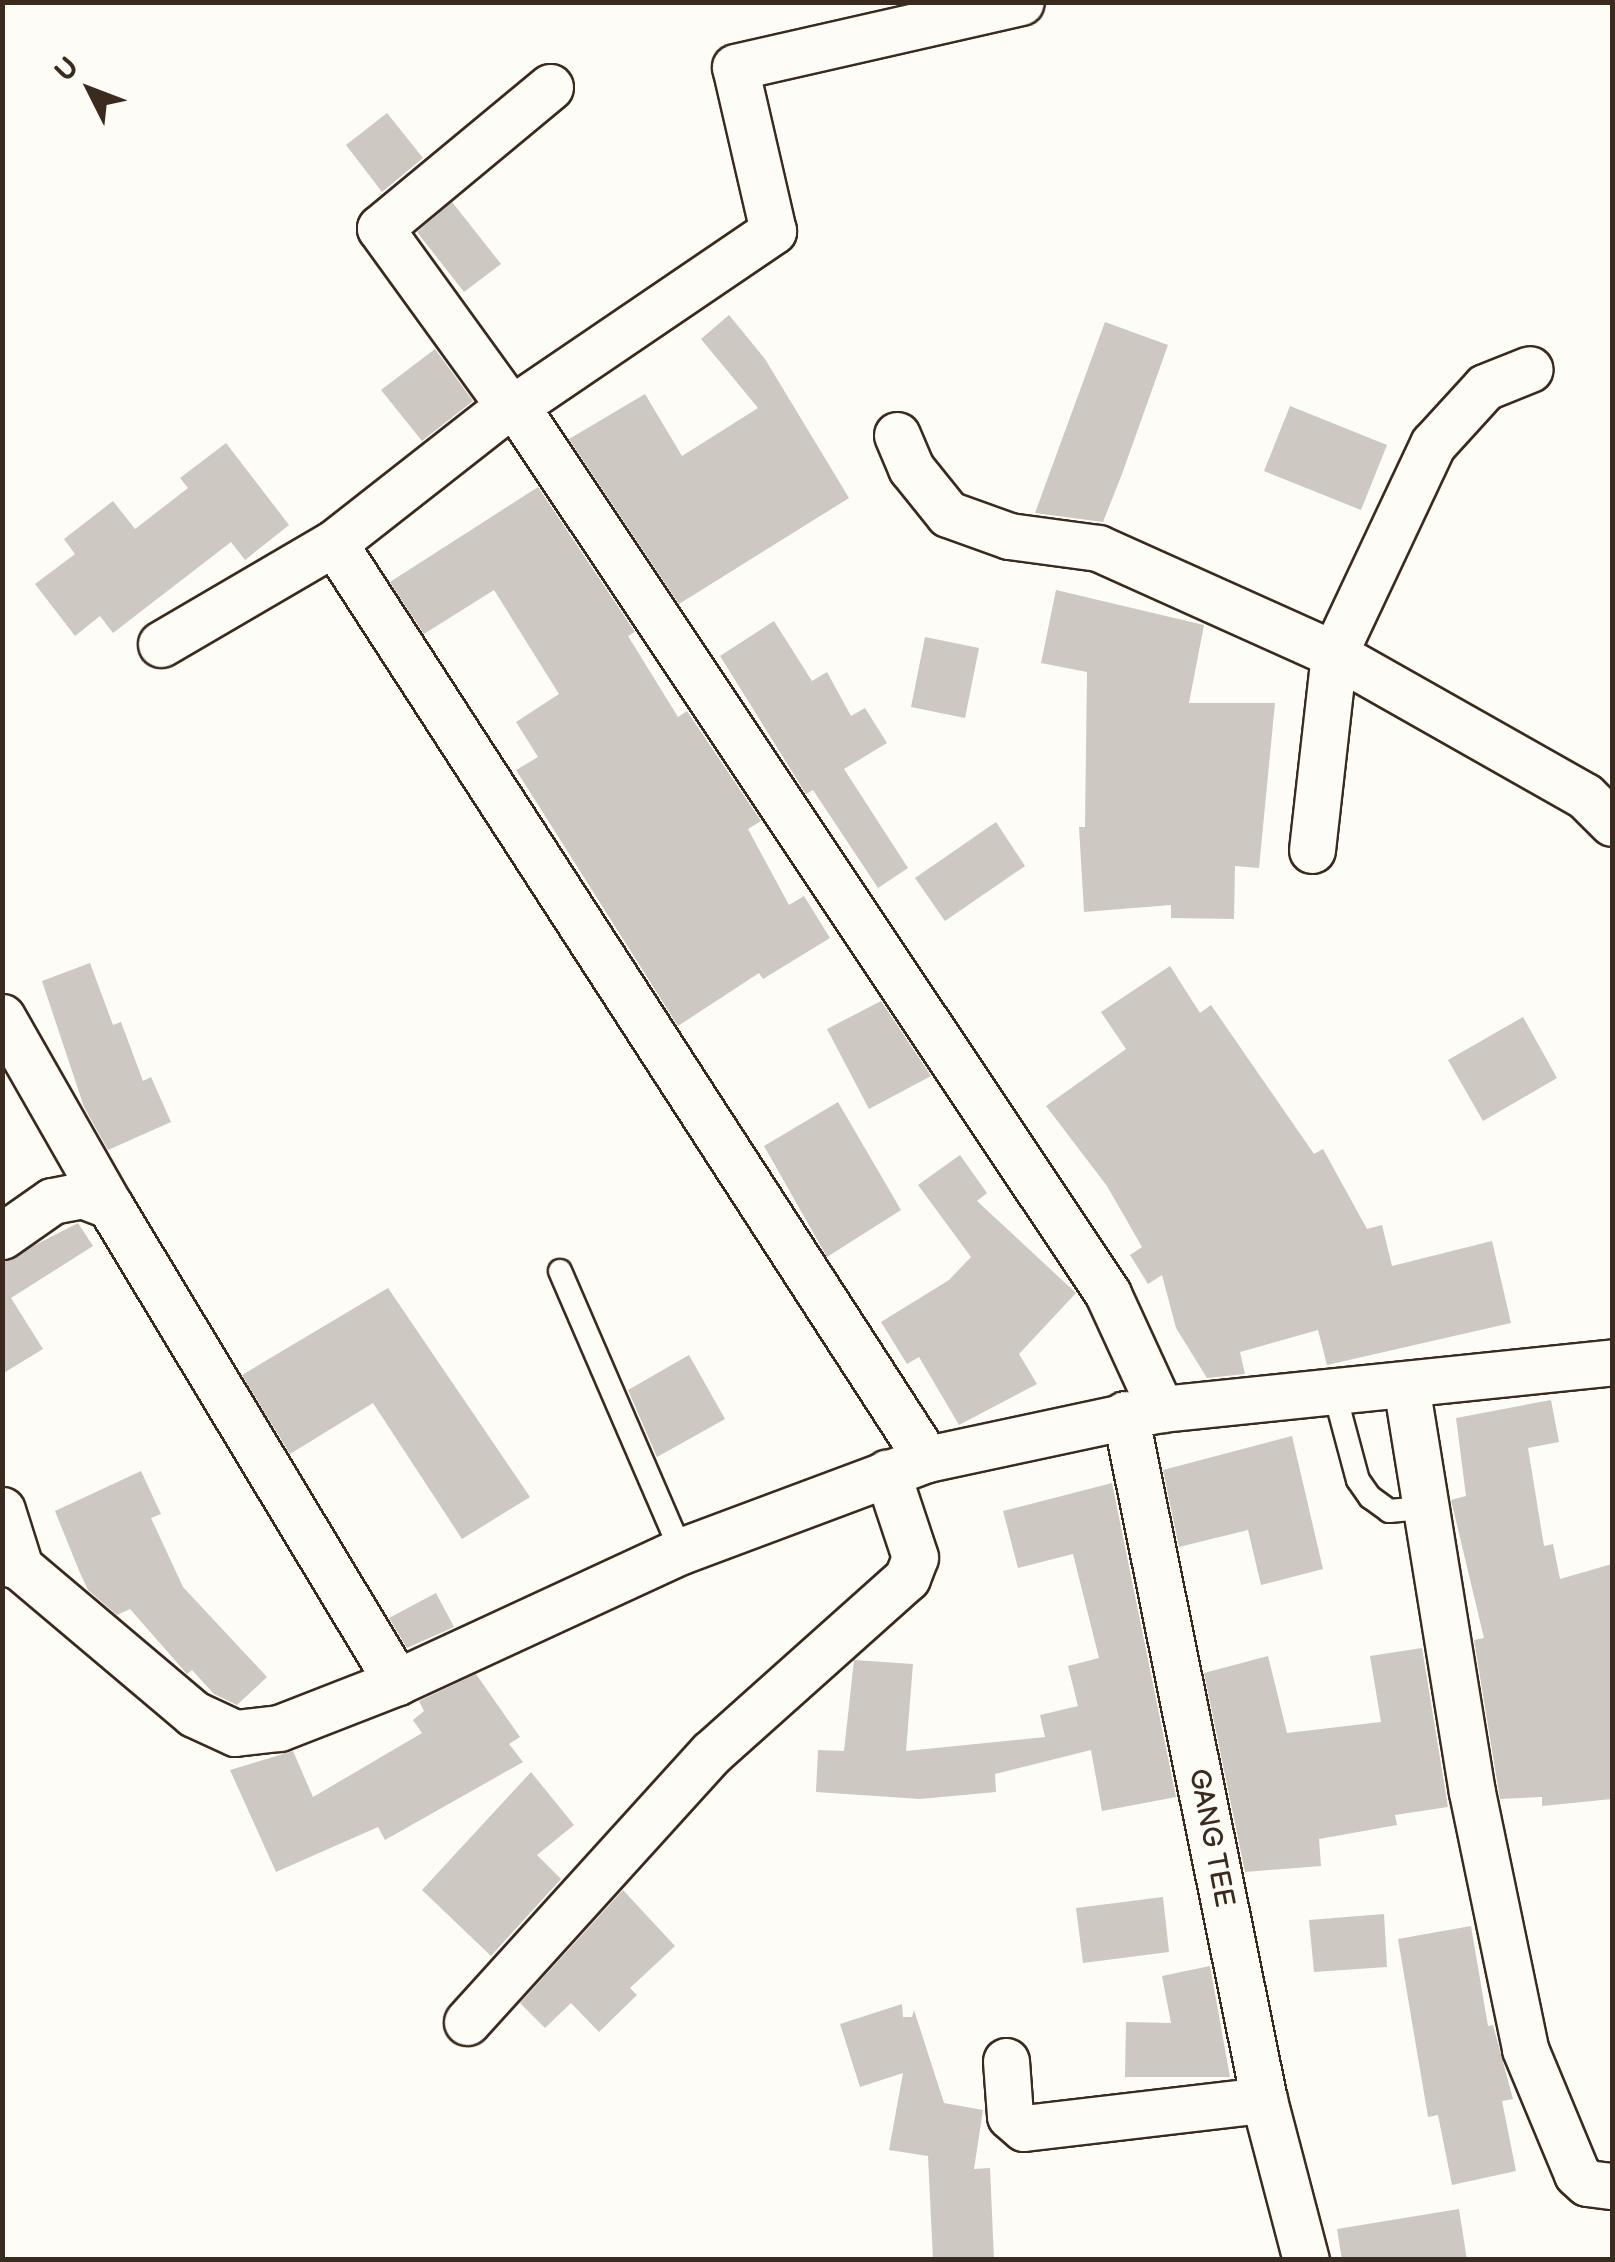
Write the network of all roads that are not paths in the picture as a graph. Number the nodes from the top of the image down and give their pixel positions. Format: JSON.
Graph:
{"nodes":[{"id":1,"x":1021,"y":2,"type":"edge"},
{"id":2,"x":550,"y":87,"type":"dead end"},
{"id":3,"x":1530,"y":369,"type":"dead end"},
{"id":4,"x":511,"y":410,"type":"junction"},
{"id":5,"x":897,"y":435,"type":"dead end"},
{"id":6,"x":334,"y":542,"type":"junction"},
{"id":7,"x":160,"y":644,"type":"dead end"},
{"id":8,"x":1334,"y":654,"type":"junction"},
{"id":9,"x":1612,"y":823,"type":"edge"},
{"id":10,"x":1312,"y":850,"type":"dead end"},
{"id":11,"x":2,"y":1017,"type":"edge"},
{"id":12,"x":110,"y":1206,"type":"junction"},
{"id":13,"x":2,"y":1236,"type":"edge"},
{"id":14,"x":560,"y":1270,"type":"dead end"},
{"id":15,"x":1612,"y":1362,"type":"edge"},
{"id":16,"x":1333,"y":1386,"type":"junction"},
{"id":17,"x":1406,"y":1386,"type":"junction"},
{"id":18,"x":1143,"y":1411,"type":"junction"},
{"id":19,"x":906,"y":1466,"type":"junction"},
{"id":20,"x":1426,"y":1508,"type":"junction"},
{"id":21,"x":2,"y":1510,"type":"edge"},
{"id":22,"x":680,"y":1551,"type":"junction"},
{"id":23,"x":11,"y":1564,"type":"edge"},
{"id":24,"x":397,"y":1682,"type":"junction"},
{"id":25,"x":467,"y":2022,"type":"dead end"},
{"id":26,"x":1006,"y":2060,"type":"dead end"},
{"id":27,"x":1264,"y":2100,"type":"junction"},
{"id":28,"x":1612,"y":2186,"type":"edge"},
{"id":29,"x":1306,"y":2260,"type":"edge"}],
"edges":[{"from":1,"to":4,"type":"street"},
{"from":2,"to":4,"type":"street","name":"GANG TEE"},
{"from":3,"to":8,"type":"street"},
{"from":4,"to":6,"type":"street"},
{"from":4,"to":18,"type":"street","name":"GANG TEE"},
{"from":5,"to":8,"type":"street"},
{"from":6,"to":7,"type":"street"},
{"from":6,"to":19,"type":"street"},
{"from":8,"to":9,"type":"street"},
{"from":8,"to":10,"type":"street"},
{"from":11,"to":12,"type":"street"},
{"from":12,"to":13,"type":"street"},
{"from":12,"to":24,"type":"street"},
{"from":14,"to":22,"type":"lane"},
{"from":15,"to":17,"type":"street"},
{"from":16,"to":17,"type":"street"},
{"from":16,"to":18,"type":"street"},
{"from":16,"to":20,"type":"lane"},
{"from":17,"to":20,"type":"street"},
{"from":18,"to":19,"type":"street"},
{"from":18,"to":27,"type":"street","name":"GANG TEE"},
{"from":19,"to":22,"type":"street"},
{"from":19,"to":25,"type":"street"},
{"from":20,"to":28,"type":"street"},
{"from":21,"to":23,"type":"street"},
{"from":22,"to":24,"type":"street"},
{"from":23,"to":24,"type":"street"},
{"from":26,"to":27,"type":"street"},
{"from":27,"to":29,"type":"street","name":"GANG TEE"}]}
